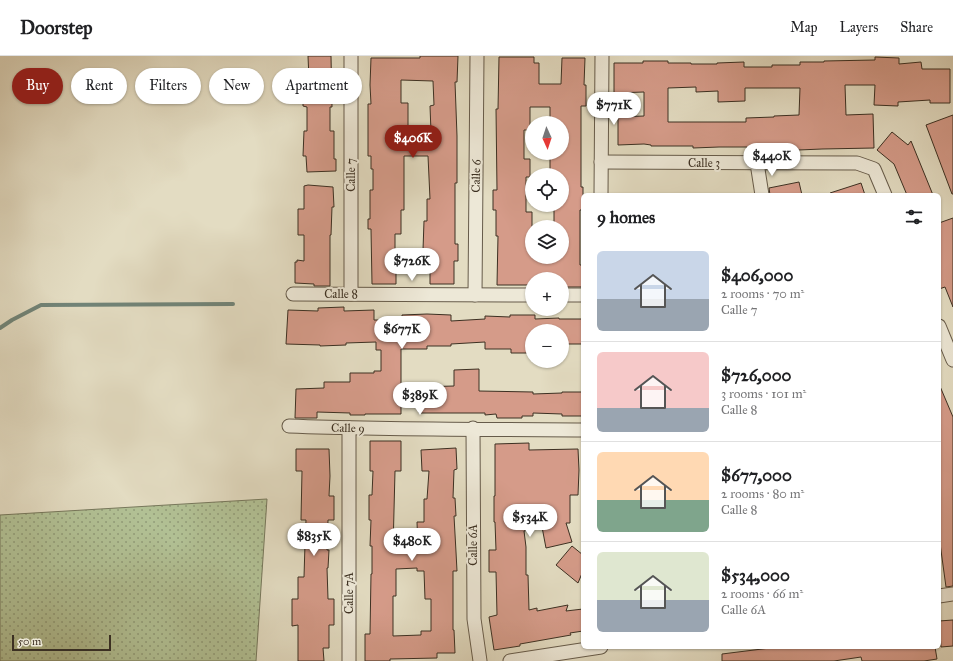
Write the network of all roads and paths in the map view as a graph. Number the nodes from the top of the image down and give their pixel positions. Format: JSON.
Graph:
{"nodes":[{"id":1,"x":351,"y":56,"type":"edge"},
{"id":2,"x":477,"y":56,"type":"edge"},
{"id":3,"x":602,"y":56,"type":"edge"},
{"id":4,"x":601,"y":162,"type":"junction"},
{"id":5,"x":757,"y":163,"type":"junction"},
{"id":6,"x":601,"y":193,"type":"edge"},
{"id":7,"x":762,"y":193,"type":"edge"},
{"id":8,"x":884,"y":193,"type":"edge"},
{"id":9,"x":293,"y":294,"type":"dead end"},
{"id":10,"x":350,"y":294,"type":"junction"},
{"id":11,"x":475,"y":295,"type":"junction"},
{"id":12,"x":525,"y":295,"type":"edge"},
{"id":13,"x":569,"y":295,"type":"edge"},
{"id":14,"x":581,"y":295,"type":"edge"},
{"id":15,"x":941,"y":331,"type":"edge"},
{"id":16,"x":953,"y":360,"type":"edge"},
{"id":17,"x":289,"y":426,"type":"dead end"},
{"id":18,"x":349,"y":428,"type":"junction"},
{"id":19,"x":473,"y":428,"type":"junction"},
{"id":20,"x":581,"y":430,"type":"edge"},
{"id":21,"x":953,"y":594,"type":"edge"},
{"id":22,"x":941,"y":596,"type":"edge"},
{"id":23,"x":596,"y":649,"type":"edge"},
{"id":24,"x":582,"y":655,"type":"edge"},
{"id":25,"x":349,"y":661,"type":"edge"},
{"id":26,"x":480,"y":661,"type":"edge"},
{"id":27,"x":510,"y":661,"type":"edge"}],
"edges":[{"from":1,"to":10,"type":"street","name":"Calle 7"},
{"from":2,"to":11,"type":"street","name":"Calle 6"},
{"from":3,"to":4,"type":"street"},
{"from":4,"to":5,"type":"street","name":"Calle 3"},
{"from":4,"to":6,"type":"street"},
{"from":5,"to":7,"type":"street"},
{"from":5,"to":8,"type":"street","name":"Calle 3"},
{"from":9,"to":10,"type":"street","name":"Calle 8"},
{"from":10,"to":11,"type":"street","name":"Calle 8"},
{"from":11,"to":12,"type":"street","name":"Calle 8"},
{"from":13,"to":14,"type":"street"},
{"from":15,"to":16,"type":"street"},
{"from":17,"to":18,"type":"street","name":"Calle 9"},
{"from":18,"to":19,"type":"street","name":"Calle 9"},
{"from":18,"to":25,"type":"street","name":"Calle 7A"},
{"from":19,"to":20,"type":"street","name":"Calle 9"},
{"from":19,"to":26,"type":"street","name":"Calle 6A"},
{"from":21,"to":22,"type":"street"},
{"from":23,"to":24,"type":"street"},
{"from":24,"to":27,"type":"street"}]}
